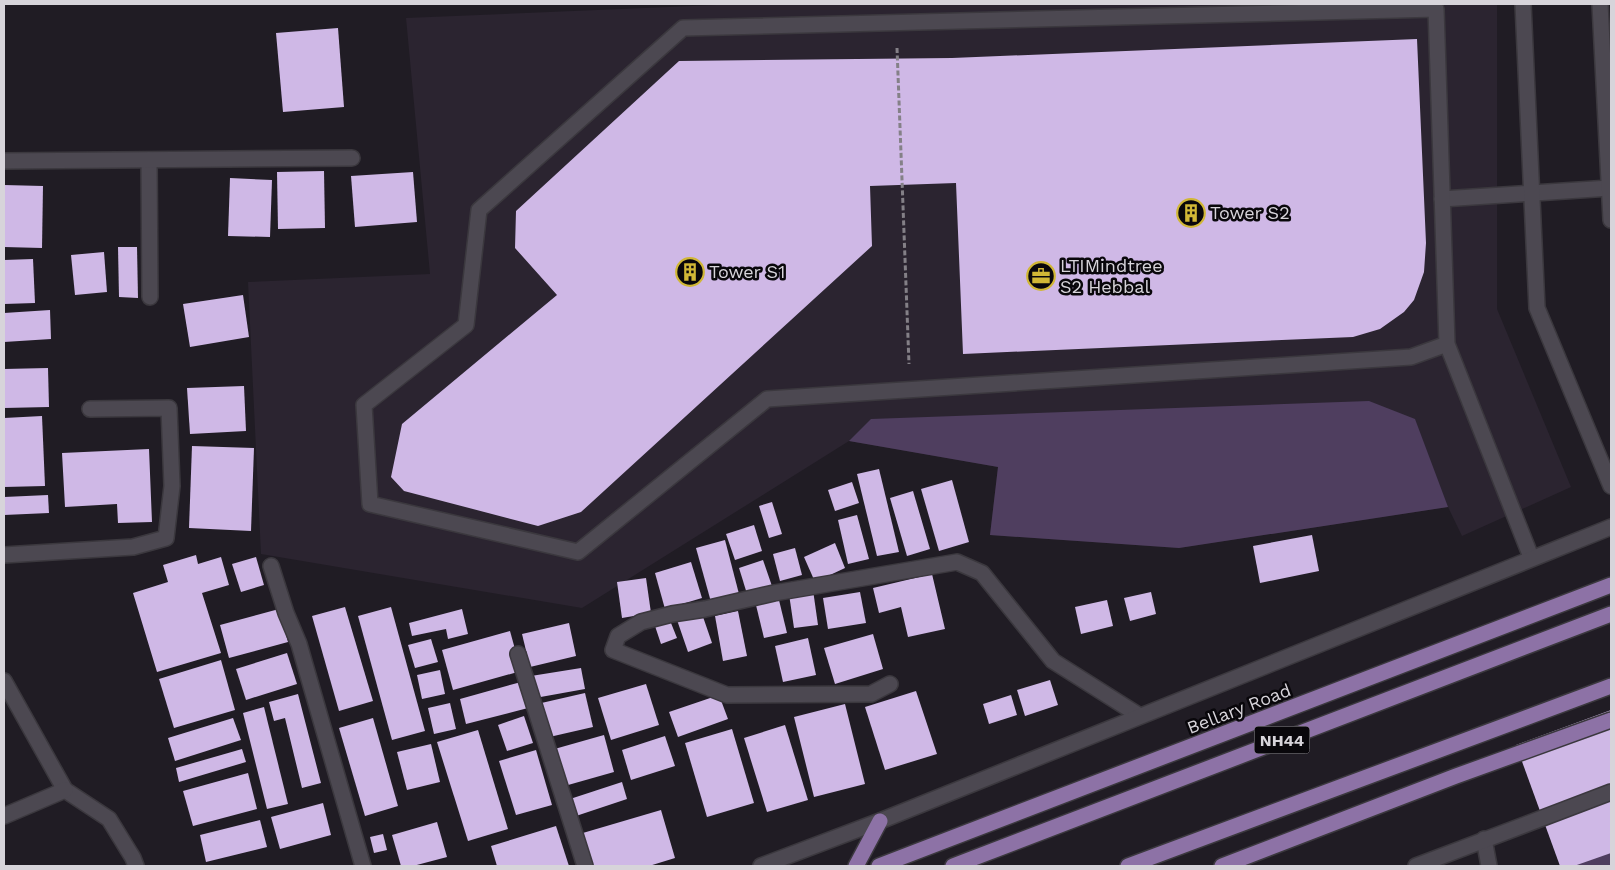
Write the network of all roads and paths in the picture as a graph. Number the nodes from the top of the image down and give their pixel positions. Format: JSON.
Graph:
{"nodes":[{"id":1,"x":1523,"y":4,"type":"edge"},
{"id":2,"x":1600,"y":4,"type":"edge"},
{"id":3,"x":896,"y":23,"type":"junction"},
{"id":4,"x":352,"y":158,"type":"dead end"},
{"id":5,"x":4,"y":160,"type":"edge"},
{"id":6,"x":149,"y":160,"type":"junction"},
{"id":7,"x":1610,"y":188,"type":"junction"},
{"id":8,"x":1531,"y":193,"type":"junction"},
{"id":9,"x":1442,"y":199,"type":"junction"},
{"id":10,"x":1611,"y":220,"type":"edge"},
{"id":11,"x":150,"y":297,"type":"dead end"},
{"id":12,"x":1447,"y":344,"type":"junction"},
{"id":13,"x":910,"y":390,"type":"junction"},
{"id":14,"x":90,"y":409,"type":"dead end"},
{"id":15,"x":1611,"y":486,"type":"edge"},
{"id":16,"x":1611,"y":527,"type":"edge"},
{"id":17,"x":4,"y":555,"type":"edge"},
{"id":18,"x":1531,"y":557,"type":"junction"},
{"id":19,"x":271,"y":566,"type":"dead end"},
{"id":20,"x":1611,"y":585,"type":"edge"},
{"id":21,"x":1611,"y":614,"type":"edge"},
{"id":22,"x":518,"y":654,"type":"dead end"},
{"id":23,"x":4,"y":681,"type":"edge"},
{"id":24,"x":890,"y":684,"type":"dead end"},
{"id":25,"x":1611,"y":686,"type":"edge"},
{"id":26,"x":1140,"y":716,"type":"junction"},
{"id":27,"x":1611,"y":720,"type":"edge"},
{"id":28,"x":65,"y":790,"type":"junction"},
{"id":29,"x":1611,"y":792,"type":"edge"},
{"id":30,"x":4,"y":816,"type":"edge"},
{"id":31,"x":880,"y":821,"type":"junction"},
{"id":32,"x":1484,"y":839,"type":"junction"},
{"id":33,"x":136,"y":866,"type":"edge"},
{"id":34,"x":363,"y":866,"type":"edge"},
{"id":35,"x":585,"y":866,"type":"edge"},
{"id":36,"x":761,"y":866,"type":"edge"},
{"id":37,"x":856,"y":866,"type":"edge"},
{"id":38,"x":879,"y":866,"type":"edge"},
{"id":39,"x":953,"y":866,"type":"edge"},
{"id":40,"x":1128,"y":866,"type":"edge"},
{"id":41,"x":1222,"y":866,"type":"edge"},
{"id":42,"x":1416,"y":866,"type":"edge"},
{"id":43,"x":1489,"y":866,"type":"edge"}],
"edges":[{"from":1,"to":8,"type":"street"},
{"from":2,"to":7,"type":"street"},
{"from":3,"to":9,"type":"street"},
{"from":3,"to":13,"type":"path"},
{"from":3,"to":13,"type":"street"},
{"from":4,"to":6,"type":"street"},
{"from":5,"to":6,"type":"street"},
{"from":6,"to":11,"type":"street"},
{"from":7,"to":8,"type":"street"},
{"from":7,"to":10,"type":"street"},
{"from":8,"to":9,"type":"street"},
{"from":8,"to":15,"type":"street"},
{"from":9,"to":12,"type":"street"},
{"from":12,"to":13,"type":"street"},
{"from":12,"to":18,"type":"street"},
{"from":14,"to":17,"type":"street"},
{"from":16,"to":18,"type":"street"},
{"from":18,"to":26,"type":"street"},
{"from":19,"to":34,"type":"street"},
{"from":20,"to":38,"type":"highway","name":"Bellary Road"},
{"from":21,"to":39,"type":"highway","number":"NH44"},
{"from":22,"to":35,"type":"street"},
{"from":23,"to":28,"type":"street"},
{"from":24,"to":26,"type":"street"},
{"from":25,"to":40,"type":"highway"},
{"from":26,"to":31,"type":"street"},
{"from":27,"to":41,"type":"highway"},
{"from":28,"to":30,"type":"street"},
{"from":28,"to":33,"type":"street"},
{"from":29,"to":32,"type":"street"},
{"from":31,"to":36,"type":"street"},
{"from":31,"to":37,"type":"highway"},
{"from":32,"to":42,"type":"street"},
{"from":32,"to":43,"type":"street"}]}
